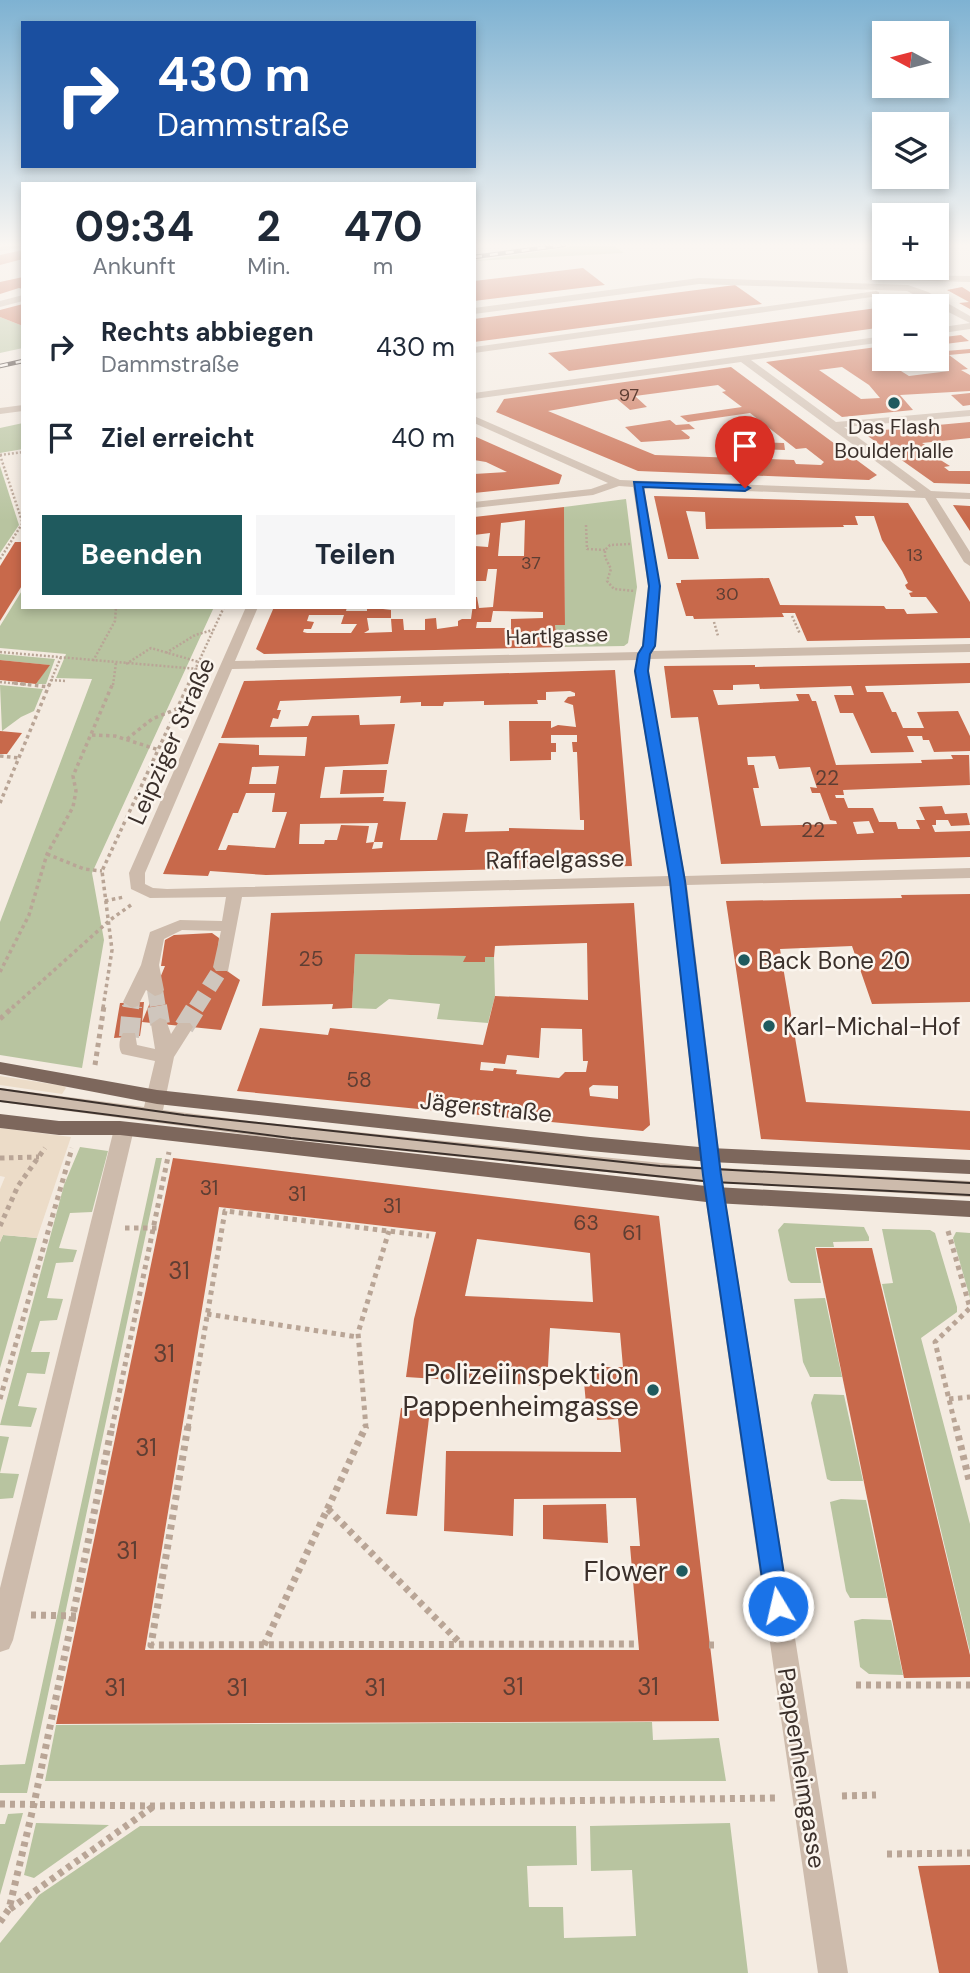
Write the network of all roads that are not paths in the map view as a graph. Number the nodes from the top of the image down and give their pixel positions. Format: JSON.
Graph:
{"nodes":[{"id":1,"x":566,"y":337,"type":"edge"},
{"id":2,"x":872,"y":341,"type":"edge"},
{"id":3,"x":476,"y":350,"type":"edge"},
{"id":4,"x":743,"y":359,"type":"junction"},
{"id":5,"x":476,"y":396,"type":"edge"},
{"id":6,"x":21,"y":408,"type":"edge"},
{"id":7,"x":0,"y":411,"type":"edge"},
{"id":8,"x":970,"y":413,"type":"edge"},
{"id":9,"x":476,"y":420,"type":"edge"},
{"id":10,"x":836,"y":425,"type":"junction"},
{"id":11,"x":618,"y":483,"type":"junction"},
{"id":12,"x":638,"y":484,"type":"junction"},
{"id":13,"x":928,"y":494,"type":"junction"},
{"id":14,"x":970,"y":496,"type":"edge"},
{"id":15,"x":476,"y":505,"type":"edge"},
{"id":16,"x":970,"y":562,"type":"edge"},
{"id":17,"x":251,"y":609,"type":"edge"},
{"id":18,"x":970,"y":648,"type":"edge"},
{"id":19,"x":644,"y":654,"type":"junction"},
{"id":20,"x":229,"y":665,"type":"junction"},
{"id":21,"x":970,"y":873,"type":"edge"},
{"id":22,"x":678,"y":881,"type":"junction"},
{"id":23,"x":142,"y":890,"type":"joint"},
{"id":24,"x":235,"y":891,"type":"junction"},
{"id":25,"x":230,"y":926,"type":"junction"},
{"id":26,"x":150,"y":965,"type":"junction"},
{"id":27,"x":222,"y":967,"type":"tunnel mouth"},
{"id":28,"x":155,"y":990,"type":"tunnel mouth"},
{"id":29,"x":132,"y":1002,"type":"tunnel mouth"},
{"id":30,"x":160,"y":1024,"type":"tunnel mouth"},
{"id":31,"x":184,"y":1027,"type":"tunnel mouth"},
{"id":32,"x":129,"y":1037,"type":"dead end"},
{"id":33,"x":165,"y":1057,"type":"junction"},
{"id":34,"x":0,"y":1068,"type":"edge"},
{"id":35,"x":0,"y":1095,"type":"edge"},
{"id":36,"x":152,"y":1115,"type":"junction"},
{"id":37,"x":0,"y":1121,"type":"edge"},
{"id":38,"x":124,"y":1129,"type":"junction"},
{"id":39,"x":970,"y":1167,"type":"edge"},
{"id":40,"x":712,"y":1175,"type":"junction"},
{"id":41,"x":970,"y":1189,"type":"edge"},
{"id":42,"x":970,"y":1209,"type":"edge"},
{"id":43,"x":0,"y":1640,"type":"edge"},
{"id":44,"x":833,"y":1973,"type":"edge"}],
"edges":[{"from":1,"to":3,"type":"street"},
{"from":2,"to":4,"type":"street"},
{"from":4,"to":5,"type":"street"},
{"from":4,"to":10,"type":"street"},
{"from":6,"to":7,"type":"street"},
{"from":8,"to":10,"type":"street"},
{"from":9,"to":11,"type":"street"},
{"from":10,"to":13,"type":"street"},
{"from":11,"to":12,"type":"street"},
{"from":11,"to":15,"type":"street"},
{"from":12,"to":13,"type":"street"},
{"from":12,"to":19,"type":"street","name":"Pappenheimgasse"},
{"from":13,"to":14,"type":"street"},
{"from":13,"to":16,"type":"street"},
{"from":17,"to":20,"type":"street","name":"Leipziger Straße"},
{"from":18,"to":19,"type":"street","name":"Hartlgasse"},
{"from":19,"to":20,"type":"street","name":"Hartlgasse"},
{"from":19,"to":22,"type":"street","name":"Pappenheimgasse"},
{"from":20,"to":23,"type":"street","name":"Leipziger Straße"},
{"from":21,"to":22,"type":"street","name":"Raffaelgasse"},
{"from":22,"to":24,"type":"street","name":"Raffaelgasse"},
{"from":22,"to":40,"type":"street","name":"Pappenheimgasse"},
{"from":23,"to":24,"type":"street","name":"Raffaelgasse"},
{"from":24,"to":25,"type":"street"},
{"from":25,"to":26,"type":"street"},
{"from":25,"to":27,"type":"street"},
{"from":26,"to":28,"type":"street"},
{"from":26,"to":29,"type":"street"},
{"from":30,"to":33,"type":"street"},
{"from":31,"to":33,"type":"street"},
{"from":32,"to":33,"type":"street"},
{"from":33,"to":36,"type":"street"},
{"from":34,"to":36,"type":"main road","name":"Jägerstraße"},
{"from":35,"to":36,"type":"street","name":"Jägerstraße"},
{"from":36,"to":38,"type":"main road","name":"Jägerstraße"},
{"from":36,"to":40,"type":"street","name":"Jägerstraße"},
{"from":36,"to":40,"type":"main road","name":"Jägerstraße"},
{"from":37,"to":38,"type":"main road","name":"Jägerstraße"},
{"from":38,"to":43,"type":"street"},
{"from":39,"to":40,"type":"main road","name":"Jägerstraße"},
{"from":40,"to":41,"type":"street","name":"Jägerstraße"},
{"from":40,"to":42,"type":"main road","name":"Jägerstraße"},
{"from":40,"to":44,"type":"street","name":"Pappenheimgasse"}]}
